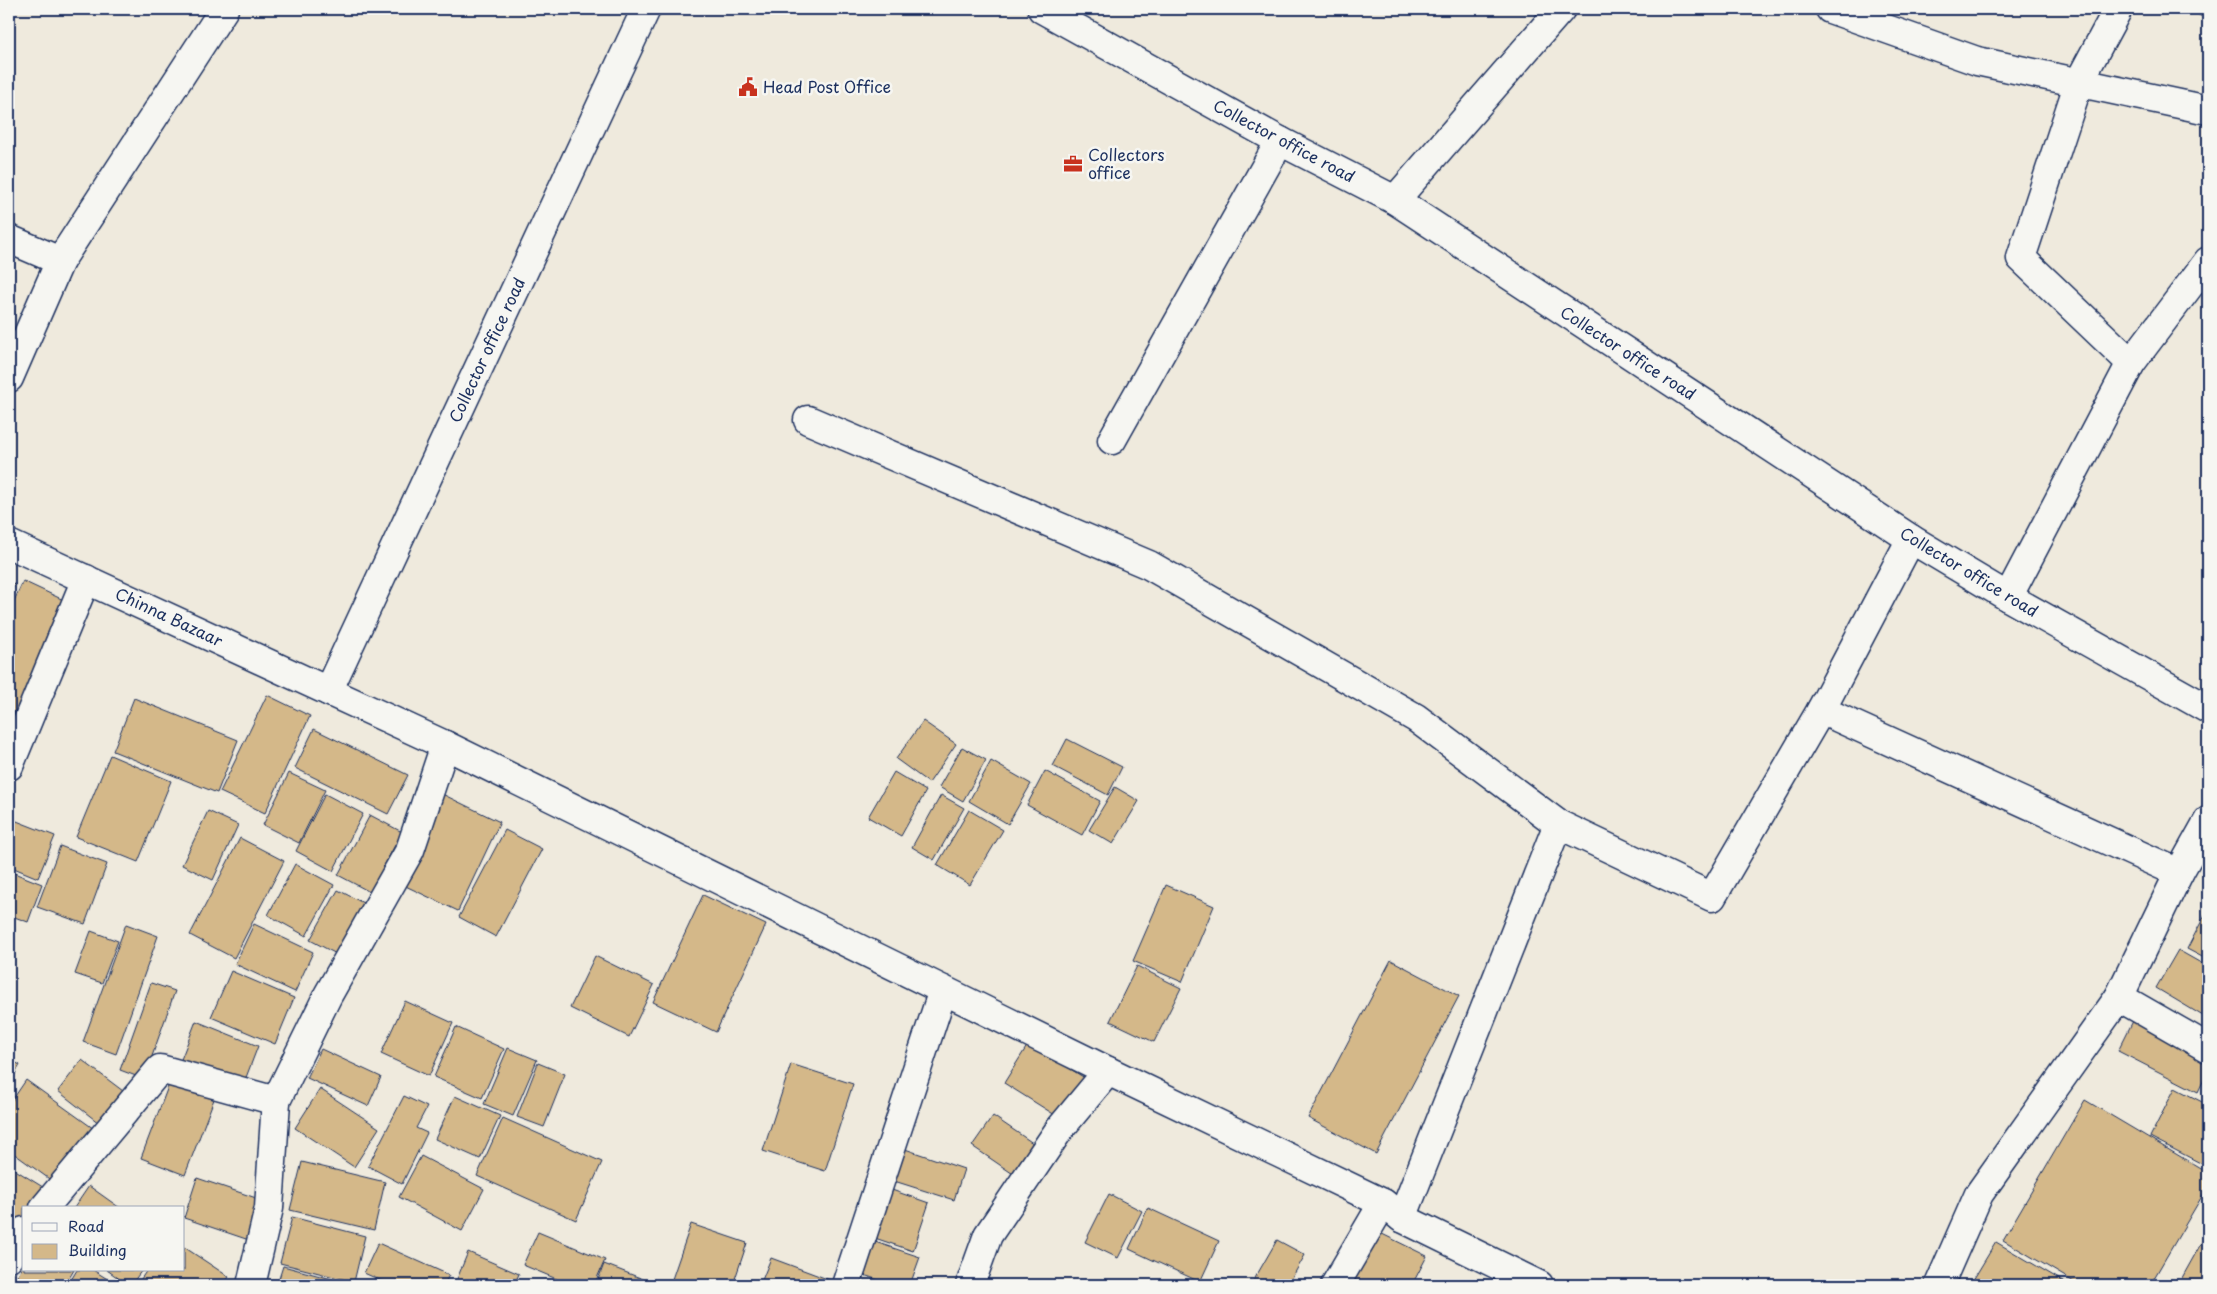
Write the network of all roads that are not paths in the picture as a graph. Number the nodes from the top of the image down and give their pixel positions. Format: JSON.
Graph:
{"nodes":[{"id":1,"x":224,"y":9,"type":"edge"},
{"id":2,"x":646,"y":9,"type":"edge"},
{"id":3,"x":1042,"y":9,"type":"edge"},
{"id":4,"x":1561,"y":9,"type":"edge"},
{"id":5,"x":1830,"y":9,"type":"edge"},
{"id":6,"x":2118,"y":9,"type":"edge"},
{"id":7,"x":2079,"y":82,"type":"junction"},
{"id":8,"x":2208,"y":110,"type":"edge"},
{"id":9,"x":1280,"y":140,"type":"junction"},
{"id":10,"x":1396,"y":200,"type":"junction"},
{"id":11,"x":9,"y":239,"type":"edge"},
{"id":12,"x":60,"y":261,"type":"junction"},
{"id":13,"x":2208,"y":261,"type":"edge"},
{"id":14,"x":2131,"y":363,"type":"junction"},
{"id":15,"x":9,"y":378,"type":"edge"},
{"id":16,"x":808,"y":420,"type":"dead end"},
{"id":17,"x":1112,"y":440,"type":"dead end"},
{"id":18,"x":1911,"y":539,"type":"junction"},
{"id":19,"x":9,"y":544,"type":"edge"},
{"id":20,"x":86,"y":579,"type":"junction"},
{"id":21,"x":2008,"y":596,"type":"junction"},
{"id":22,"x":328,"y":691,"type":"junction"},
{"id":23,"x":2208,"y":709,"type":"edge"},
{"id":24,"x":1822,"y":710,"type":"junction"},
{"id":25,"x":445,"y":745,"type":"junction"},
{"id":26,"x":9,"y":766,"type":"edge"},
{"id":27,"x":2208,"y":820,"type":"edge"},
{"id":28,"x":1558,"y":824,"type":"junction"},
{"id":29,"x":2179,"y":873,"type":"junction"},
{"id":30,"x":942,"y":990,"type":"junction"},
{"id":31,"x":2119,"y":997,"type":"junction"},
{"id":32,"x":2208,"y":1048,"type":"edge"},
{"id":33,"x":1108,"y":1071,"type":"junction"},
{"id":34,"x":276,"y":1101,"type":"junction"},
{"id":35,"x":46,"y":1206,"type":"edge"},
{"id":36,"x":1393,"y":1210,"type":"junction"},
{"id":37,"x":22,"y":1234,"type":"edge"},
{"id":38,"x":9,"y":1257,"type":"edge"},
{"id":39,"x":252,"y":1285,"type":"edge"},
{"id":40,"x":846,"y":1285,"type":"edge"},
{"id":41,"x":970,"y":1285,"type":"edge"},
{"id":42,"x":1336,"y":1285,"type":"edge"},
{"id":43,"x":1539,"y":1285,"type":"edge"},
{"id":44,"x":1939,"y":1285,"type":"edge"}],
"edges":[{"from":1,"to":12,"type":"street"},
{"from":2,"to":22,"type":"street","name":"Collector office road"},
{"from":3,"to":9,"type":"street","name":"Collector office road"},
{"from":4,"to":10,"type":"street"},
{"from":5,"to":7,"type":"street"},
{"from":6,"to":7,"type":"street"},
{"from":7,"to":8,"type":"street"},
{"from":7,"to":14,"type":"street"},
{"from":9,"to":10,"type":"street","name":"Collector office road"},
{"from":9,"to":17,"type":"street"},
{"from":10,"to":18,"type":"street","name":"Collector office road"},
{"from":11,"to":12,"type":"street"},
{"from":12,"to":15,"type":"street"},
{"from":13,"to":14,"type":"street"},
{"from":14,"to":21,"type":"street"},
{"from":16,"to":28,"type":"street"},
{"from":18,"to":21,"type":"street","name":"Collector office road"},
{"from":18,"to":24,"type":"street"},
{"from":19,"to":20,"type":"street","name":"Chinna Bazaar"},
{"from":20,"to":22,"type":"street","name":"Chinna Bazaar"},
{"from":20,"to":26,"type":"street"},
{"from":21,"to":23,"type":"street","name":"Collector office road"},
{"from":22,"to":25,"type":"street","name":"Chinna Bazaar"},
{"from":24,"to":28,"type":"street"},
{"from":24,"to":29,"type":"street"},
{"from":25,"to":30,"type":"street","name":"Chinna Bazaar"},
{"from":25,"to":34,"type":"street"},
{"from":27,"to":29,"type":"street"},
{"from":28,"to":36,"type":"street"},
{"from":29,"to":31,"type":"street"},
{"from":30,"to":33,"type":"street","name":"Chinna Bazaar"},
{"from":30,"to":40,"type":"street"},
{"from":31,"to":32,"type":"street"},
{"from":31,"to":44,"type":"street"},
{"from":33,"to":36,"type":"street","name":"Chinna Bazaar"},
{"from":33,"to":41,"type":"street"},
{"from":34,"to":35,"type":"street"},
{"from":34,"to":39,"type":"street"},
{"from":36,"to":42,"type":"street"},
{"from":36,"to":43,"type":"street","name":"Chinna Bazaar"},
{"from":37,"to":38,"type":"street"}]}
